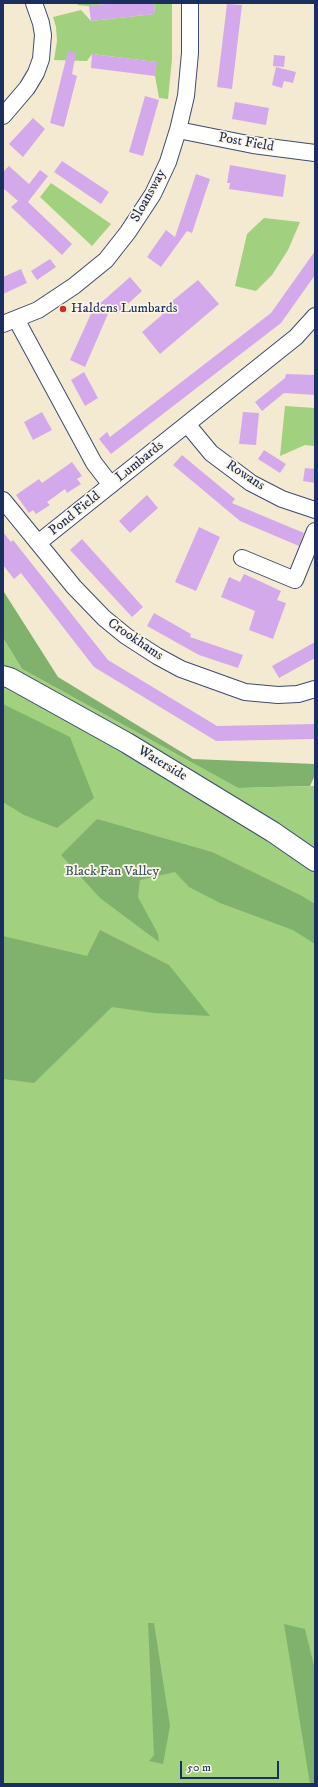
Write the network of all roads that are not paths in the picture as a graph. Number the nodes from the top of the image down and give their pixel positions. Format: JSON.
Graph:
{"nodes":[{"id":1,"x":34,"y":3,"type":"edge"},
{"id":2,"x":190,"y":3,"type":"edge"},
{"id":3,"x":3,"y":116,"type":"edge"},
{"id":4,"x":178,"y":130,"type":"junction"},
{"id":5,"x":315,"y":153,"type":"edge"},
{"id":6,"x":9,"y":322,"type":"edge"},
{"id":7,"x":313,"y":323,"type":"edge"},
{"id":8,"x":187,"y":424,"type":"junction"},
{"id":9,"x":111,"y":485,"type":"junction"},
{"id":10,"x":3,"y":500,"type":"edge"},
{"id":11,"x":315,"y":510,"type":"edge"},
{"id":12,"x":315,"y":531,"type":"edge"},
{"id":13,"x":38,"y":543,"type":"junction"},
{"id":14,"x":242,"y":558,"type":"dead end"},
{"id":15,"x":3,"y":676,"type":"edge"},
{"id":16,"x":315,"y":689,"type":"edge"},
{"id":17,"x":315,"y":861,"type":"edge"}],
"edges":[{"from":1,"to":3,"type":"street"},
{"from":2,"to":4,"type":"street","name":"Sloansway"},
{"from":4,"to":5,"type":"street","name":"Post Field"},
{"from":4,"to":6,"type":"street","name":"Sloansway"},
{"from":6,"to":9,"type":"street","name":"Lumbards"},
{"from":7,"to":8,"type":"street","name":"Lumbards"},
{"from":8,"to":9,"type":"street","name":"Lumbards"},
{"from":8,"to":11,"type":"street","name":"Rowans"},
{"from":9,"to":13,"type":"street","name":"Pond Field"},
{"from":10,"to":13,"type":"street","name":"Crookhams"},
{"from":12,"to":14,"type":"street"},
{"from":13,"to":16,"type":"street","name":"Crookhams"},
{"from":15,"to":17,"type":"main road","name":"Waterside"}]}
